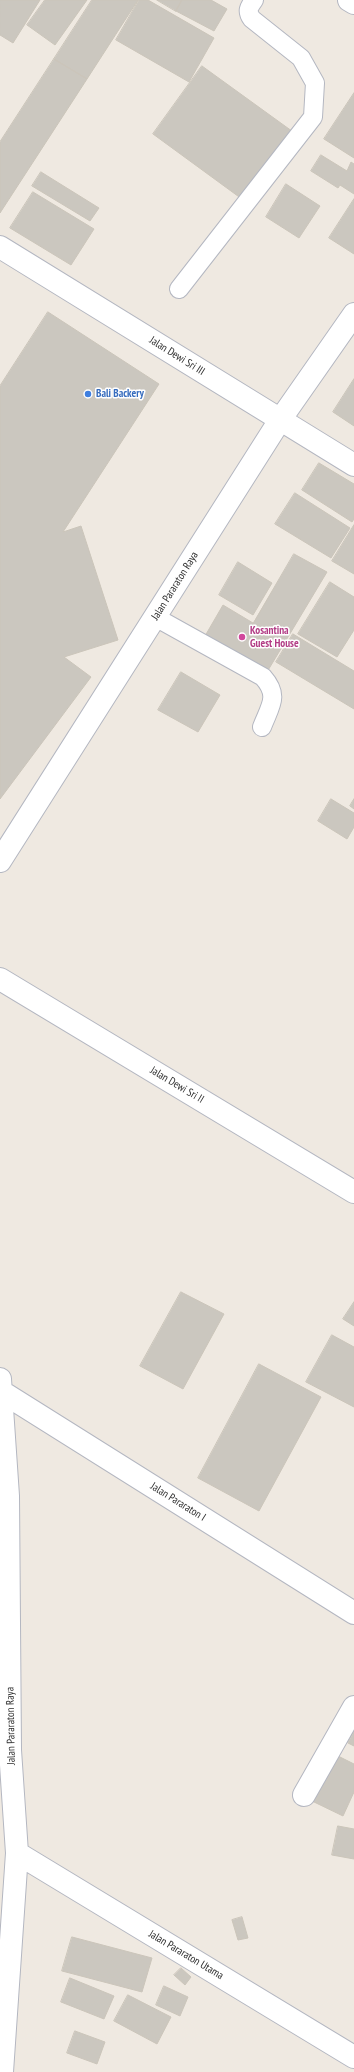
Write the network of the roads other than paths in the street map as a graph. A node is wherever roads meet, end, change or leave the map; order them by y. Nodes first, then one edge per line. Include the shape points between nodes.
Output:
1 (254, 0) edge
2 (349, 0) edge
3 (354, 3) edge
4 (0, 247) edge
5 (179, 289) dead end
6 (354, 314) edge
7 (280, 420) junction
8 (354, 466) edge
9 (155, 617) junction
10 (262, 727) dead end
11 (0, 861) edge
12 (0, 979) edge
13 (354, 1192) edge
14 (1, 1385) edge
15 (354, 1613) edge
16 (354, 1707) edge
17 (304, 1796) dead end
18 (17, 1853) junction
19 (354, 2057) edge
20 (2, 2072) edge

1 - 5 lane via 248,14 301,58 315,83 313,117
2 - 3 street
4 - 7 street, Jalan Dewi Sri III
6 - 7 street, Jalan Pararaton Raya
7 - 8 street, Jalan Dewi Sri III
7 - 9 street, Jalan Pararaton Raya
9 - 10 lane via 263,678 274,696
9 - 11 street, Jalan Pararaton Raya
12 - 13 street, Jalan Dewi Sri II
14 - 15 street, Jalan Pararaton I
14 - 18 street, Jalan Pararaton Raya via 8,1496 10,1750
16 - 17 street
18 - 19 street, Jalan Pararaton Utama
18 - 20 street, Jalan Pararaton Raya

